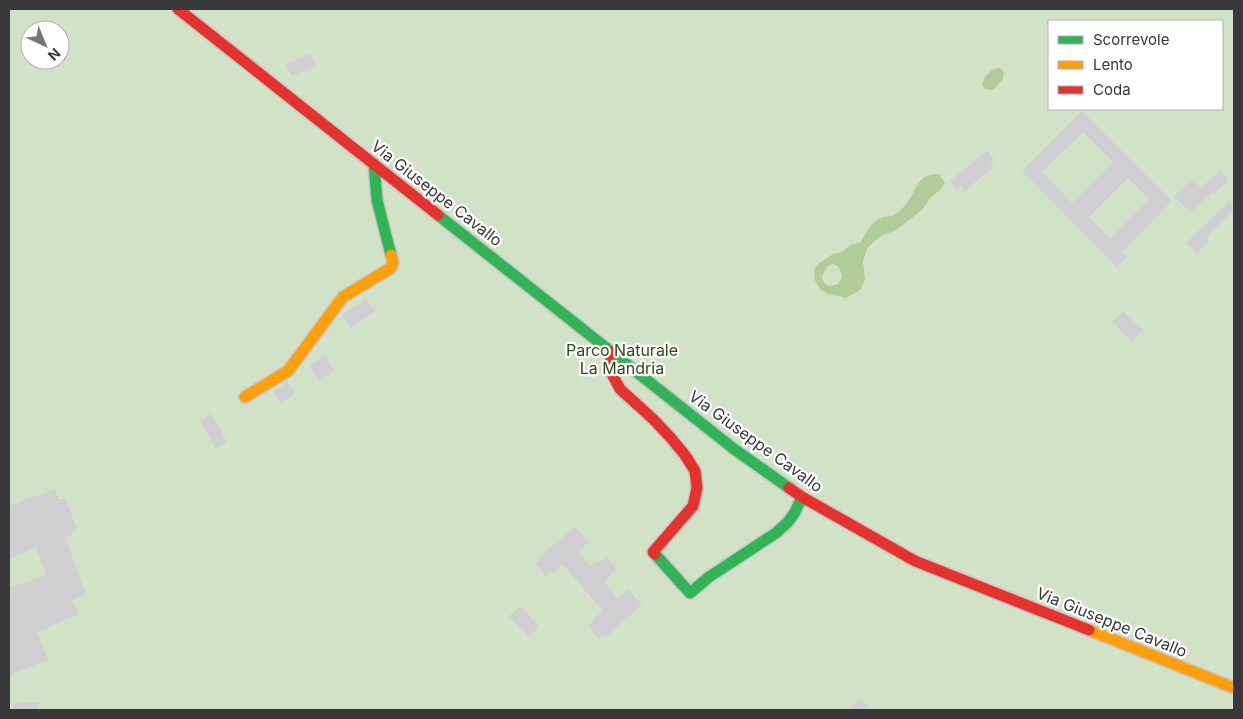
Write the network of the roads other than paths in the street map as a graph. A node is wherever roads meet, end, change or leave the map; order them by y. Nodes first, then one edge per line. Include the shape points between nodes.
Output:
1 (178, 9) edge
2 (374, 164) junction
3 (612, 352) junction
4 (245, 397) dead end
5 (802, 497) junction
6 (1234, 688) edge

1 - 2 street, Via Giuseppe Cavallo
2 - 3 street, Via Giuseppe Cavallo
2 - 4 street via 377,200 393,263 391,268 344,297 288,371
3 - 5 street, Via Giuseppe Cavallo via 734,449
3 - 5 street via 613,376 620,389 670,437 695,471 697,488 693,506 653,552 690,593 776,533 796,512
5 - 6 street, Via Giuseppe Cavallo via 915,561

